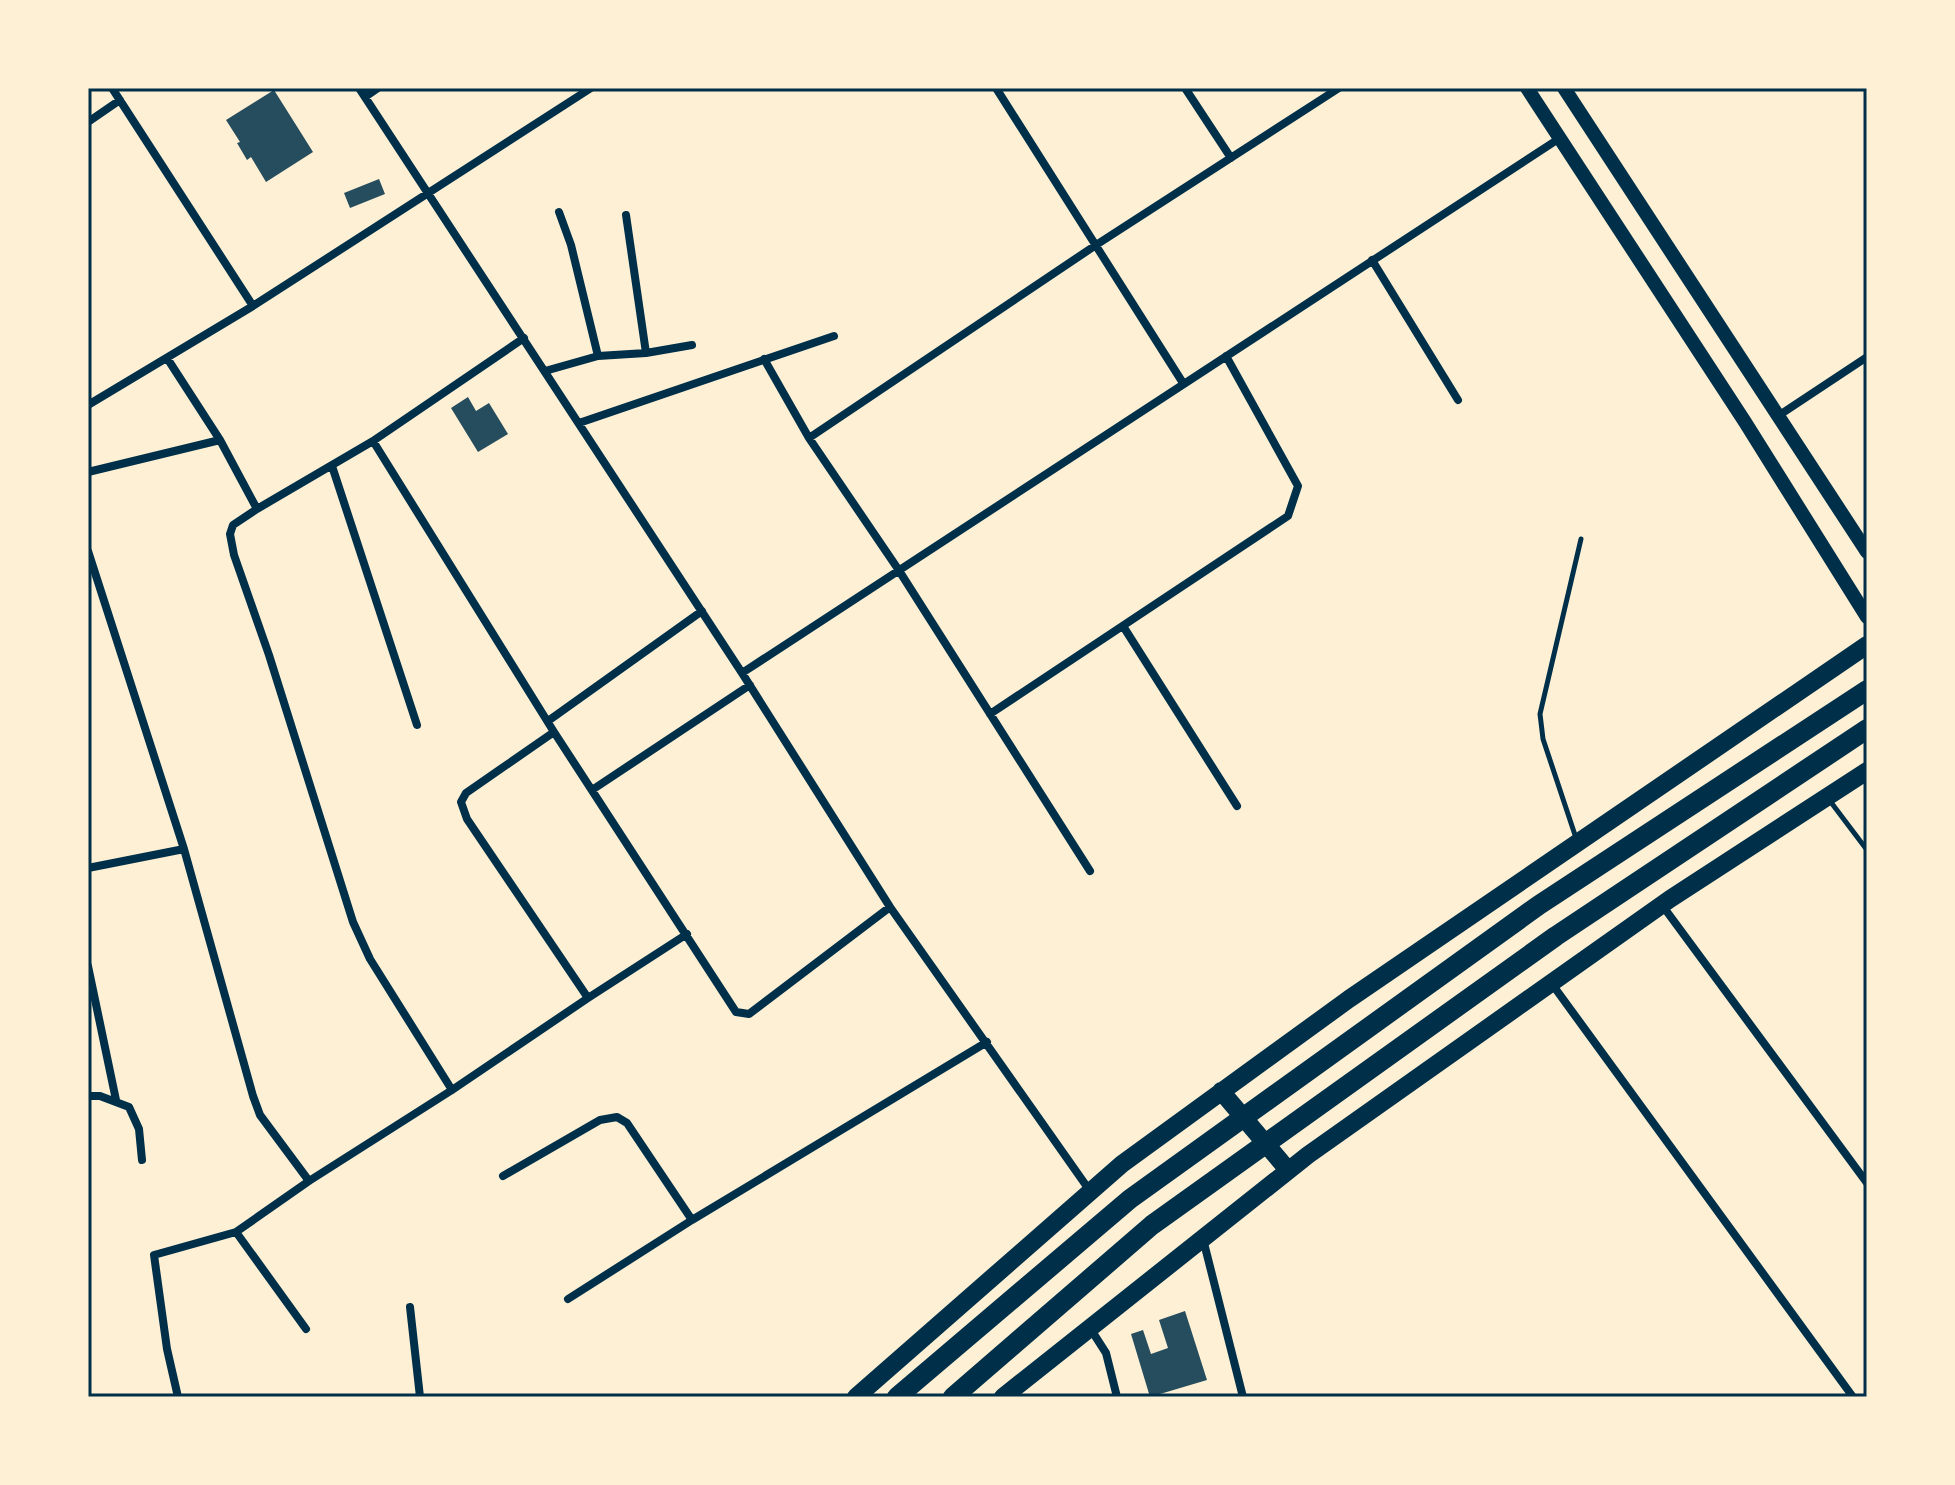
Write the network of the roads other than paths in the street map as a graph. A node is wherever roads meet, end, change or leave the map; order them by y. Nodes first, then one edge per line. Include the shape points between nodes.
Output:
1 (112, 88) edge
2 (359, 88) edge
3 (378, 88) edge
4 (591, 88) edge
5 (996, 88) edge
6 (1185, 88) edge
7 (1339, 88) edge
8 (1527, 88) edge
9 (1564, 88) edge
10 (365, 97) junction
11 (120, 100) junction
12 (88, 122) edge
13 (1560, 138) junction
14 (1231, 158) junction
15 (429, 195) junction
16 (559, 212) dead end
17 (626, 215) dead end
18 (1096, 245) junction
19 (1372, 260) junction
20 (253, 306) junction
21 (834, 336) dead end
22 (524, 338) junction
23 (692, 345) dead end
24 (646, 353) junction
25 (598, 356) junction
26 (1226, 356) junction
27 (1867, 357) edge
28 (167, 358) junction
29 (764, 359) junction
30 (545, 371) junction
31 (1183, 383) junction
32 (1458, 400) dead end
33 (88, 405) edge
34 (1778, 416) junction
35 (579, 423) junction
36 (809, 438) junction
37 (220, 440) junction
38 (373, 441) junction
39 (332, 466) junction
40 (88, 472) edge
41 (257, 509) junction
42 (1581, 539) dead end
43 (88, 551) edge
44 (1867, 552) edge
45 (898, 569) junction
46 (702, 611) junction
47 (1867, 617) edge
48 (1123, 626) junction
49 (1867, 645) edge
50 (742, 673) junction
51 (750, 685) junction
52 (1867, 690) edge
53 (990, 714) junction
54 (548, 721) junction
55 (417, 725) dead end
56 (1867, 729) edge
57 (554, 732) junction
58 (1867, 771) edge
59 (592, 790) junction
60 (1827, 798) junction
61 (1237, 806) dead end
62 (1577, 843) junction
63 (184, 849) junction
64 (1867, 850) edge
65 (88, 868) edge
66 (1090, 871) dead end
67 (1662, 905) junction
68 (890, 907) junction
69 (687, 934) junction
70 (88, 966) edge
71 (1551, 983) junction
72 (588, 998) junction
73 (987, 1042) junction
74 (452, 1090) junction
75 (1221, 1091) junction
76 (88, 1096) edge
77 (116, 1100) junction
78 (142, 1160) dead end
79 (1288, 1170) junction
80 (503, 1176) dead end
81 (309, 1181) junction
82 (1867, 1183) edge
83 (1090, 1191) junction
84 (692, 1220) junction
85 (236, 1232) junction
86 (1203, 1237) junction
87 (568, 1299) dead end
88 (410, 1307) dead end
89 (1089, 1326) junction
90 (306, 1329) dead end
91 (178, 1397) edge
92 (420, 1397) edge
93 (856, 1397) edge
94 (897, 1397) edge
95 (953, 1397) edge
96 (1003, 1397) edge
97 (1117, 1397) edge
98 (1243, 1397) edge
99 (1853, 1397) edge

1 - 11 street
2 - 10 street
3 - 10 street
4 - 15 street
5 - 18 street
6 - 14 street
7 - 14 street
8 - 13 street
9 - 34 street
10 - 15 street
11 - 12 street
11 - 20 street
13 - 19 street
13 - 47 street
14 - 18 street
15 - 20 street
15 - 22 street
16 - 25 street
17 - 24 street
18 - 31 street
18 - 36 street
19 - 26 street
19 - 32 street
20 - 28 street
21 - 29 street
22 - 30 street
22 - 38 street
23 - 24 street
24 - 25 street
25 - 30 street
26 - 31 street
26 - 48 street via 1298,486 1291,511
27 - 34 street
28 - 33 street
28 - 37 street
29 - 35 street
29 - 36 street
30 - 35 street
31 - 45 street
34 - 44 street
35 - 46 street
36 - 45 street
37 - 40 street
37 - 41 street
38 - 39 street
38 - 54 street
39 - 41 street
39 - 55 street
41 - 74 street via 233,525 231,544 353,922 370,959
42 - 62 lane via 1540,714 1543,739
43 - 63 street
45 - 50 street
45 - 53 street
46 - 50 street
46 - 54 street
48 - 53 street
48 - 61 street
49 - 62 highway
50 - 51 street
51 - 59 street
51 - 68 street
52 - 94 highway via 1539,905 1130,1199
53 - 66 street
54 - 57 street
56 - 95 highway via 1556,936 1152,1225
57 - 59 street
57 - 72 street via 466,793 461,802 467,819
58 - 60 highway
59 - 69 street
60 - 64 lane
60 - 67 highway
62 - 75 highway
63 - 65 street
63 - 81 street via 260,1115
67 - 71 highway
67 - 82 street
68 - 69 street via 742,1015 731,1006
68 - 73 street
69 - 72 street
70 - 77 street
71 - 79 highway
71 - 99 street
72 - 74 street
73 - 83 street
73 - 84 street
74 - 81 street
75 - 79 highway
75 - 83 highway
76 - 77 street
77 - 78 street via 134,1113
79 - 86 highway
80 - 84 street via 600,1120 617,1117 627,1123
81 - 85 street
83 - 93 highway
84 - 87 street
85 - 90 street
85 - 91 street via 154,1255
86 - 89 highway
86 - 98 street
88 - 92 street
89 - 96 highway
89 - 97 street via 1106,1353

